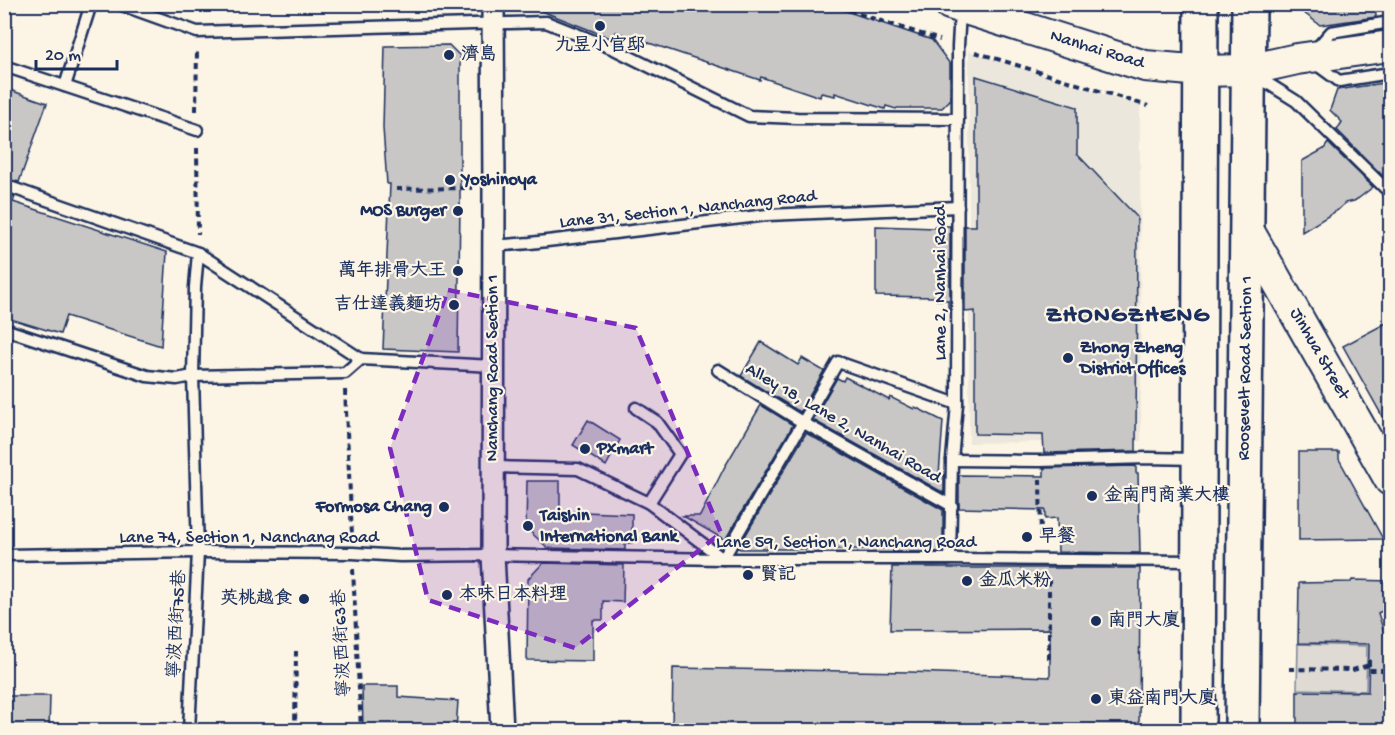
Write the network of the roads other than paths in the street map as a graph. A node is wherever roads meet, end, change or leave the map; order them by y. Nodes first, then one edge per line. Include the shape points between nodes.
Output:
1 (91, 4) edge
2 (119, 4) edge
3 (1201, 4) edge
4 (1249, 4) edge
5 (955, 6) edge
6 (493, 14) edge
7 (1390, 22) edge
8 (1390, 46) edge
9 (1308, 58) junction
10 (4, 66) edge
11 (1248, 70) junction
12 (1202, 71) junction
13 (1390, 73) edge
14 (65, 86) junction
15 (958, 119) junction
16 (197, 130) dead end
17 (4, 185) edge
18 (1390, 193) edge
19 (958, 207) junction
20 (1247, 228) junction
21 (493, 246) junction
22 (198, 253) junction
23 (4, 329) edge
24 (361, 359) junction
25 (493, 366) junction
26 (718, 370) dead end
27 (193, 376) junction
28 (957, 404) junction
29 (636, 408) dead end
30 (802, 422) junction
31 (1199, 459) junction
32 (952, 460) junction
33 (493, 467) junction
34 (1390, 480) edge
35 (649, 503) junction
36 (952, 506) junction
37 (198, 552) junction
38 (4, 555) edge
39 (493, 555) junction
40 (723, 559) junction
41 (950, 559) junction
42 (1199, 561) junction
43 (189, 730) edge
44 (502, 730) edge
45 (1198, 730) edge
46 (1242, 730) edge

1 - 14 lane
2 - 6 lane via 197,32
3 - 12 main road
4 - 11 main road, Roosevelt Road Section 1
5 - 12 street, Nanhai Road via 1145,66
5 - 15 lane, Lane 2, Nanhai Road
6 - 15 lane via 546,22 614,49 749,116
6 - 21 street, Nanchang Road Section 1
7 - 9 lane via 1331,32
8 - 9 street, Nanhai Road
9 - 11 street, Nanhai Road
9 - 13 lane via 1339,81
10 - 14 lane
11 - 12 street, Nanhai Road
11 - 18 lane via 1296,101
11 - 20 main road, Roosevelt Road Section 1
12 - 31 main road
14 - 16 lane
15 - 19 lane, Lane 2, Nanhai Road
17 - 22 lane
19 - 21 lane, Lane 31, Section 1, Nanchang Road via 767,215
19 - 28 lane, Lane 2, Nanhai Road
20 - 34 street, Jinhua Street
20 - 46 main road, Roosevelt Road Section 1
21 - 25 street, Nanchang Road Section 1
22 - 24 lane
22 - 27 lane, 寧波西街75巷
23 - 27 lane via 147,376
24 - 25 lane
24 - 27 lane via 345,373
25 - 33 street, Nanchang Road Section 1
26 - 30 lane, Alley 18, Lane 2, Nanhai Road
27 - 37 lane, 寧波西街75巷
28 - 30 lane via 838,362
28 - 32 lane, Lane 2, Nanhai Road
29 - 35 lane via 657,422 680,454
30 - 36 lane, Alley 18, Lane 2, Nanhai Road
30 - 40 lane
31 - 32 lane
31 - 42 main road
32 - 36 lane, Lane 2, Nanhai Road
33 - 35 lane via 578,469
33 - 39 street, Nanchang Road Section 1
35 - 40 lane
36 - 41 lane, Lane 2, Nanhai Road
37 - 38 lane, Lane 74, Section 1, Nanchang Road
37 - 39 lane, Lane 74, Section 1, Nanchang Road
37 - 43 lane, 寧波西街75巷
39 - 40 lane, Lane 59, Section 1, Nanchang Road
39 - 44 street, Nanchang Road Section 1
40 - 41 lane, Lane 59, Section 1, Nanchang Road
41 - 42 lane, Lane 59, Section 1, Nanchang Road
42 - 45 main road

